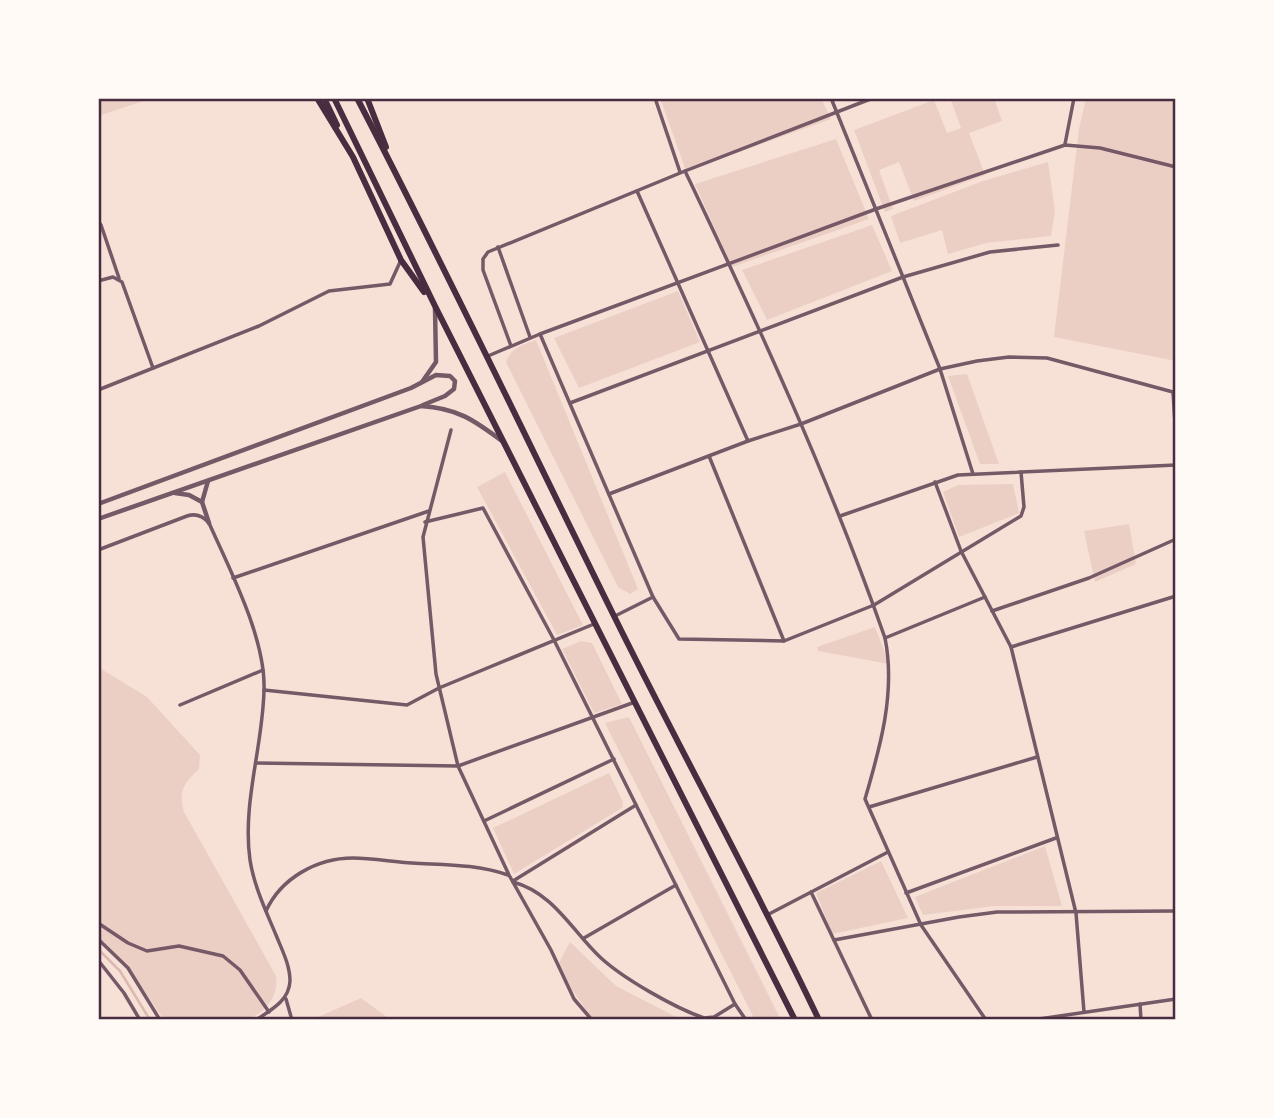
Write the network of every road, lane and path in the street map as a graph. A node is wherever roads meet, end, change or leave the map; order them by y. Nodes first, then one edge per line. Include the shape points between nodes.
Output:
1 (317, 98) edge
2 (324, 98) edge
3 (334, 98) edge
4 (357, 98) edge
5 (368, 98) edge
6 (655, 98) edge
7 (831, 98) edge
8 (873, 98) edge
9 (1074, 98) edge
10 (838, 112) junction
11 (1065, 145) junction
12 (353, 157) junction
13 (392, 166) junction
14 (1176, 167) edge
15 (682, 172) junction
16 (637, 191) junction
17 (876, 209) junction
18 (98, 221) edge
19 (1058, 245) dead end
20 (498, 247) junction
21 (401, 260) junction
22 (729, 263) junction
23 (903, 276) junction
24 (120, 280) junction
25 (98, 281) edge
26 (678, 282) junction
27 (435, 306) junction
28 (761, 331) junction
29 (540, 334) junction
30 (530, 338) junction
31 (511, 346) junction
32 (710, 351) junction
33 (488, 356) junction
34 (153, 368) junction
35 (940, 369) junction
36 (421, 383) junction
37 (98, 390) edge
38 (570, 403) junction
39 (421, 406) junction
40 (801, 424) junction
41 (451, 430) dead end
42 (1176, 439) edge
43 (748, 441) junction
44 (506, 444) junction
45 (709, 456) junction
46 (1176, 465) edge
47 (1021, 472) junction
48 (973, 474) junction
49 (208, 480) junction
50 (934, 482) junction
51 (174, 492) junction
52 (609, 494) junction
53 (202, 502) junction
54 (98, 504) edge
55 (429, 511) junction
56 (840, 516) junction
57 (98, 519) edge
58 (425, 522) junction
59 (209, 523) junction
60 (1176, 539) edge
61 (98, 550) edge
62 (961, 551) junction
63 (233, 578) junction
64 (1176, 596) edge
65 (653, 597) junction
66 (985, 597) junction
67 (874, 605) junction
68 (992, 611) junction
69 (614, 617) junction
70 (596, 623) junction
71 (885, 638) junction
72 (554, 640) junction
73 (784, 641) junction
74 (1011, 647) junction
75 (263, 670) junction
76 (439, 688) junction
77 (264, 690) junction
78 (635, 702) junction
79 (180, 705) dead end
80 (592, 716) junction
81 (1037, 757) junction
82 (614, 759) junction
83 (256, 763) junction
84 (458, 766) junction
85 (636, 805) junction
86 (869, 807) junction
87 (484, 821) junction
88 (1056, 838) junction
89 (888, 852) junction
90 (509, 876) junction
91 (513, 882) junction
92 (676, 885) junction
93 (811, 892) junction
94 (906, 893) junction
95 (266, 911) junction
96 (1176, 911) edge
97 (1076, 913) junction
98 (769, 914) junction
99 (98, 923) edge
100 (920, 925) junction
101 (583, 938) junction
102 (98, 939) edge
103 (834, 940) junction
104 (98, 960) edge
105 (285, 997) junction
106 (1176, 999) edge
107 (735, 1004) junction
108 (1140, 1004) junction
109 (268, 1012) junction
110 (1084, 1012) junction
111 (140, 1020) edge
112 (160, 1020) edge
113 (257, 1020) edge
114 (292, 1020) edge
115 (592, 1020) edge
116 (746, 1020) edge
117 (795, 1020) edge
118 (819, 1020) edge
119 (872, 1020) edge
120 (986, 1020) edge
121 (1032, 1020) edge
122 (1141, 1020) edge

1 - 12 highway
2 - 12 highway
3 - 27 highway
4 - 13 highway
5 - 13 highway
6 - 15 street
7 - 10 street
8 - 10 street
9 - 11 street
10 - 15 street
10 - 17 street
11 - 14 street
11 - 17 street
12 - 21 highway
13 - 33 highway
15 - 16 street
15 - 22 street
16 - 20 street
16 - 26 street
17 - 22 street
17 - 23 street
18 - 24 street
19 - 23 street via 990,252
20 - 30 street
20 - 31 street via 485,255 482,266
21 - 27 highway
21 - 34 street via 390,284 329,291 258,326
22 - 26 street
22 - 28 street
23 - 28 street
23 - 35 street
24 - 25 street
24 - 34 street
26 - 29 street
26 - 32 street
27 - 36 street via 436,362
27 - 44 highway
28 - 32 street
28 - 40 street
29 - 30 street
29 - 38 street
30 - 31 street
31 - 33 street
32 - 38 street
32 - 43 street
33 - 69 highway
34 - 37 street
35 - 40 street
35 - 42 street via 1036,357 1173,392
35 - 48 street
36 - 39 street via 436,375 455,381 454,389 445,396
36 - 54 street
38 - 52 street
39 - 44 street via 468,416
39 - 49 street
40 - 43 street
40 - 56 street
41 - 55 street
43 - 45 street
44 - 70 highway
45 - 52 street
45 - 73 street
46 - 47 street
47 - 48 street
47 - 62 street via 1021,516
48 - 50 street
49 - 51 street
49 - 53 street
50 - 56 street
50 - 62 street
51 - 53 street
51 - 57 street
52 - 65 street
53 - 59 street
55 - 58 street
55 - 63 street
56 - 67 street
58 - 72 street via 483,508
58 - 76 street via 422,544
59 - 61 street via 191,515
59 - 63 street
60 - 68 street via 1089,578
62 - 66 street
62 - 67 street
63 - 75 street
64 - 74 street
65 - 69 street
65 - 73 street via 679,639
66 - 68 street
66 - 71 street
67 - 71 street
67 - 73 street
68 - 74 street
69 - 98 highway
70 - 72 street
70 - 78 highway
71 - 86 street via 885,719 865,799
72 - 76 street
72 - 80 street
74 - 81 street
75 - 77 street
75 - 79 street
76 - 77 street via 407,705
76 - 84 street
77 - 83 street
78 - 80 street
78 - 117 highway
80 - 82 street
80 - 84 street
81 - 86 street
81 - 88 street
82 - 85 street
82 - 87 street
83 - 84 street
83 - 95 street via 249,846
84 - 87 street
85 - 91 street
85 - 92 street
86 - 89 street
87 - 90 street
88 - 94 street
88 - 97 street
89 - 93 street
89 - 94 street
90 - 91 street
90 - 95 street via 467,865 339,859 294,877 280,888
91 - 101 street via 544,897
91 - 115 street via 575,999
92 - 101 street
92 - 107 street
93 - 98 street
93 - 103 street
94 - 100 street
95 - 105 street via 288,965 290,982
96 - 97 street
97 - 100 street via 997,912
97 - 110 street
98 - 118 highway
99 - 109 street via 147,951 179,946 223,956 240,970
100 - 103 street
100 - 120 street
101 - 107 street via 622,975 701,1017 714,1017
102 - 112 street via 128,968
103 - 119 street
104 - 111 street
105 - 109 street
105 - 114 street
106 - 108 street
107 - 116 street
108 - 110 street
108 - 122 street
109 - 113 street
110 - 121 street

